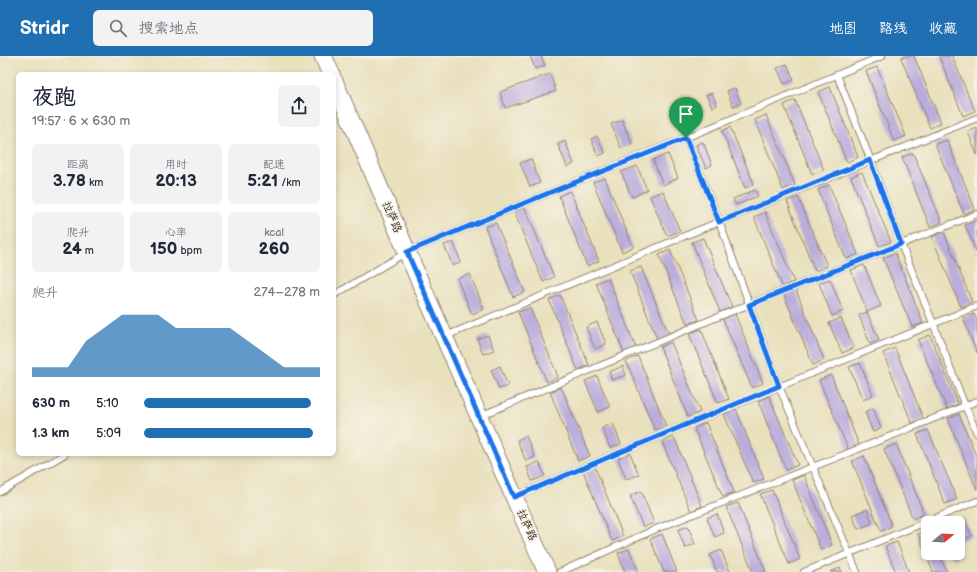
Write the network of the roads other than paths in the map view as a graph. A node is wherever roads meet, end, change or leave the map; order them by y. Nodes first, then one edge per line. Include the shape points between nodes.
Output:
1 (323, 56) edge
2 (882, 56) edge
3 (330, 72) edge
4 (837, 75) junction
5 (336, 86) edge
6 (977, 118) edge
7 (686, 138) junction
8 (870, 160) junction
9 (977, 214) edge
10 (719, 222) junction
11 (901, 244) junction
12 (407, 252) junction
13 (336, 294) edge
14 (749, 305) junction
15 (977, 306) edge
16 (934, 324) junction
17 (444, 337) junction
18 (779, 386) junction
19 (977, 401) edge
20 (965, 406) junction
21 (479, 416) junction
22 (977, 433) edge
23 (62, 456) edge
24 (813, 467) junction
25 (0, 492) edge
26 (514, 497) junction
27 (977, 501) edge
28 (849, 553) junction
29 (547, 572) edge
30 (560, 572) edge
31 (804, 572) edge
32 (857, 572) edge

1 - 3 street
2 - 4 lane
4 - 7 lane
4 - 8 lane
5 - 12 street, 拉萨路
6 - 8 lane
7 - 10 lane
7 - 12 lane
8 - 10 lane
8 - 11 lane
9 - 11 lane
10 - 14 lane
10 - 17 lane
11 - 14 lane
11 - 16 lane
12 - 13 lane
12 - 17 street, 拉萨路
14 - 18 lane
14 - 21 lane
15 - 16 lane
16 - 18 lane
16 - 20 lane
17 - 21 street, 拉萨路
18 - 24 lane
18 - 26 lane
19 - 20 lane
20 - 22 lane
20 - 24 lane
21 - 26 street, 拉萨路
23 - 25 lane
24 - 28 lane
24 - 30 lane via 656,529
26 - 29 street, 拉萨路
27 - 28 lane
28 - 31 lane
28 - 32 lane

